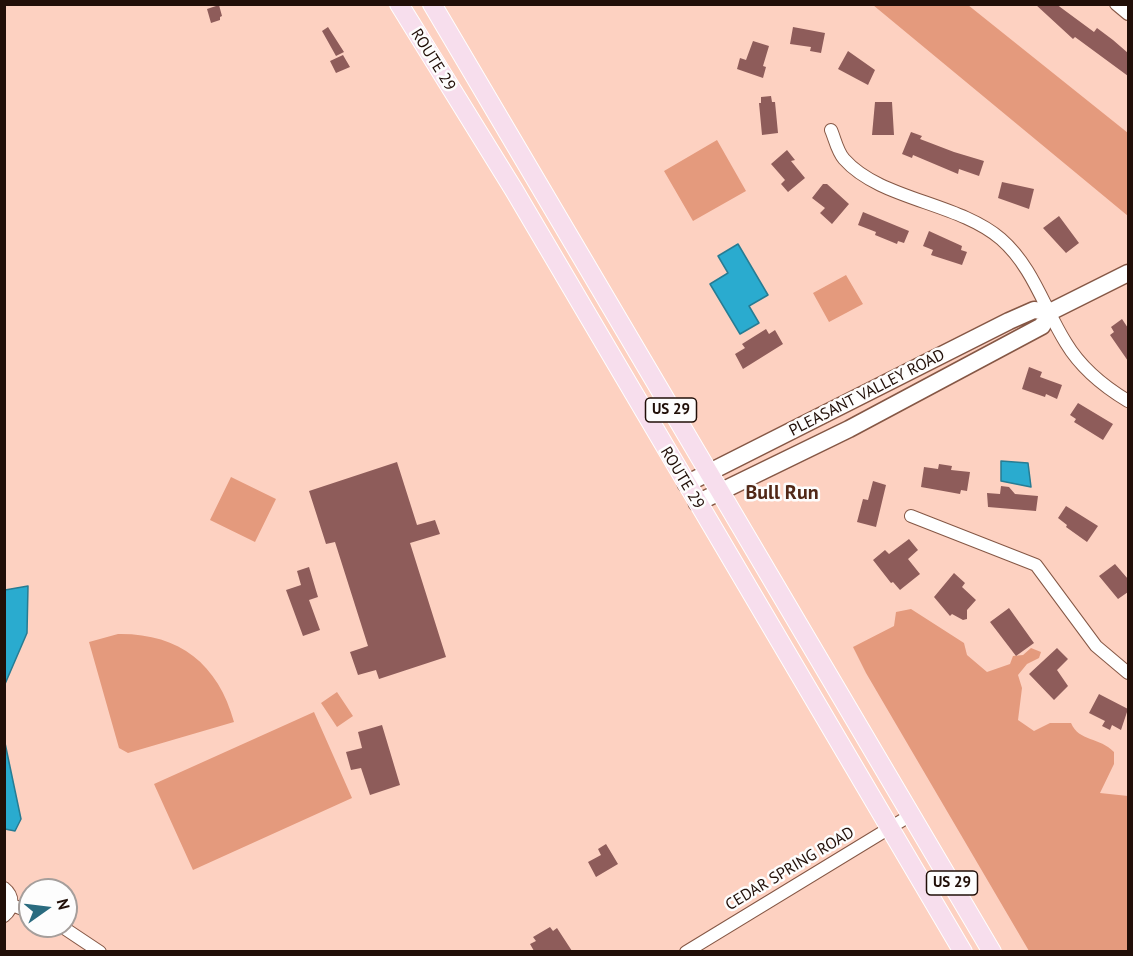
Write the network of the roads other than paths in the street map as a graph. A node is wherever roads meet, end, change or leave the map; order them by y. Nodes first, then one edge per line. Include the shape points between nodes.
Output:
1 (399, 4) edge
2 (432, 4) edge
3 (1116, 4) edge
4 (1128, 14) edge
5 (831, 130) dead end
6 (1128, 273) edge
7 (1050, 312) junction
8 (1128, 401) edge
9 (708, 473) junction
10 (686, 484) junction
11 (720, 493) junction
12 (697, 503) junction
13 (911, 516) dead end
14 (1128, 673) edge
15 (911, 815) junction
16 (890, 827) junction
17 (4, 888) edge
18 (8, 910) edge
19 (78, 937) edge
20 (100, 951) edge
21 (686, 951) edge
22 (963, 951) edge
23 (992, 951) edge

1 - 10 main road, ROUTE 29 / US 29 via 514,190
2 - 9 main road, ROUTE 29 / US 29
3 - 4 street
5 - 7 street via 844,159 865,175 971,220 1002,240 1022,263
6 - 7 main road, PLEASANT VALLEY ROAD
7 - 8 street via 1084,366
7 - 9 main road, PLEASANT VALLEY ROAD via 1034,310 1009,321
7 - 11 main road, PLEASANT VALLEY ROAD via 1042,326
9 - 10 main road, PLEASANT VALLEY ROAD
9 - 11 main road, ROUTE 29 / US 29
10 - 12 main road, ROUTE 29 / US 29
11 - 12 main road, PLEASANT VALLEY ROAD
11 - 15 main road, ROUTE 29 / US 29
12 - 16 main road, ROUTE 29 / US 29
13 - 14 street via 1036,566 1096,646
15 - 16 street, CEDAR SPRING ROAD
15 - 23 main road, ROUTE 29 / US 29
16 - 21 street, CEDAR SPRING ROAD
16 - 22 main road, ROUTE 29 / US 29
17 - 18 street via 12,898
19 - 20 street

